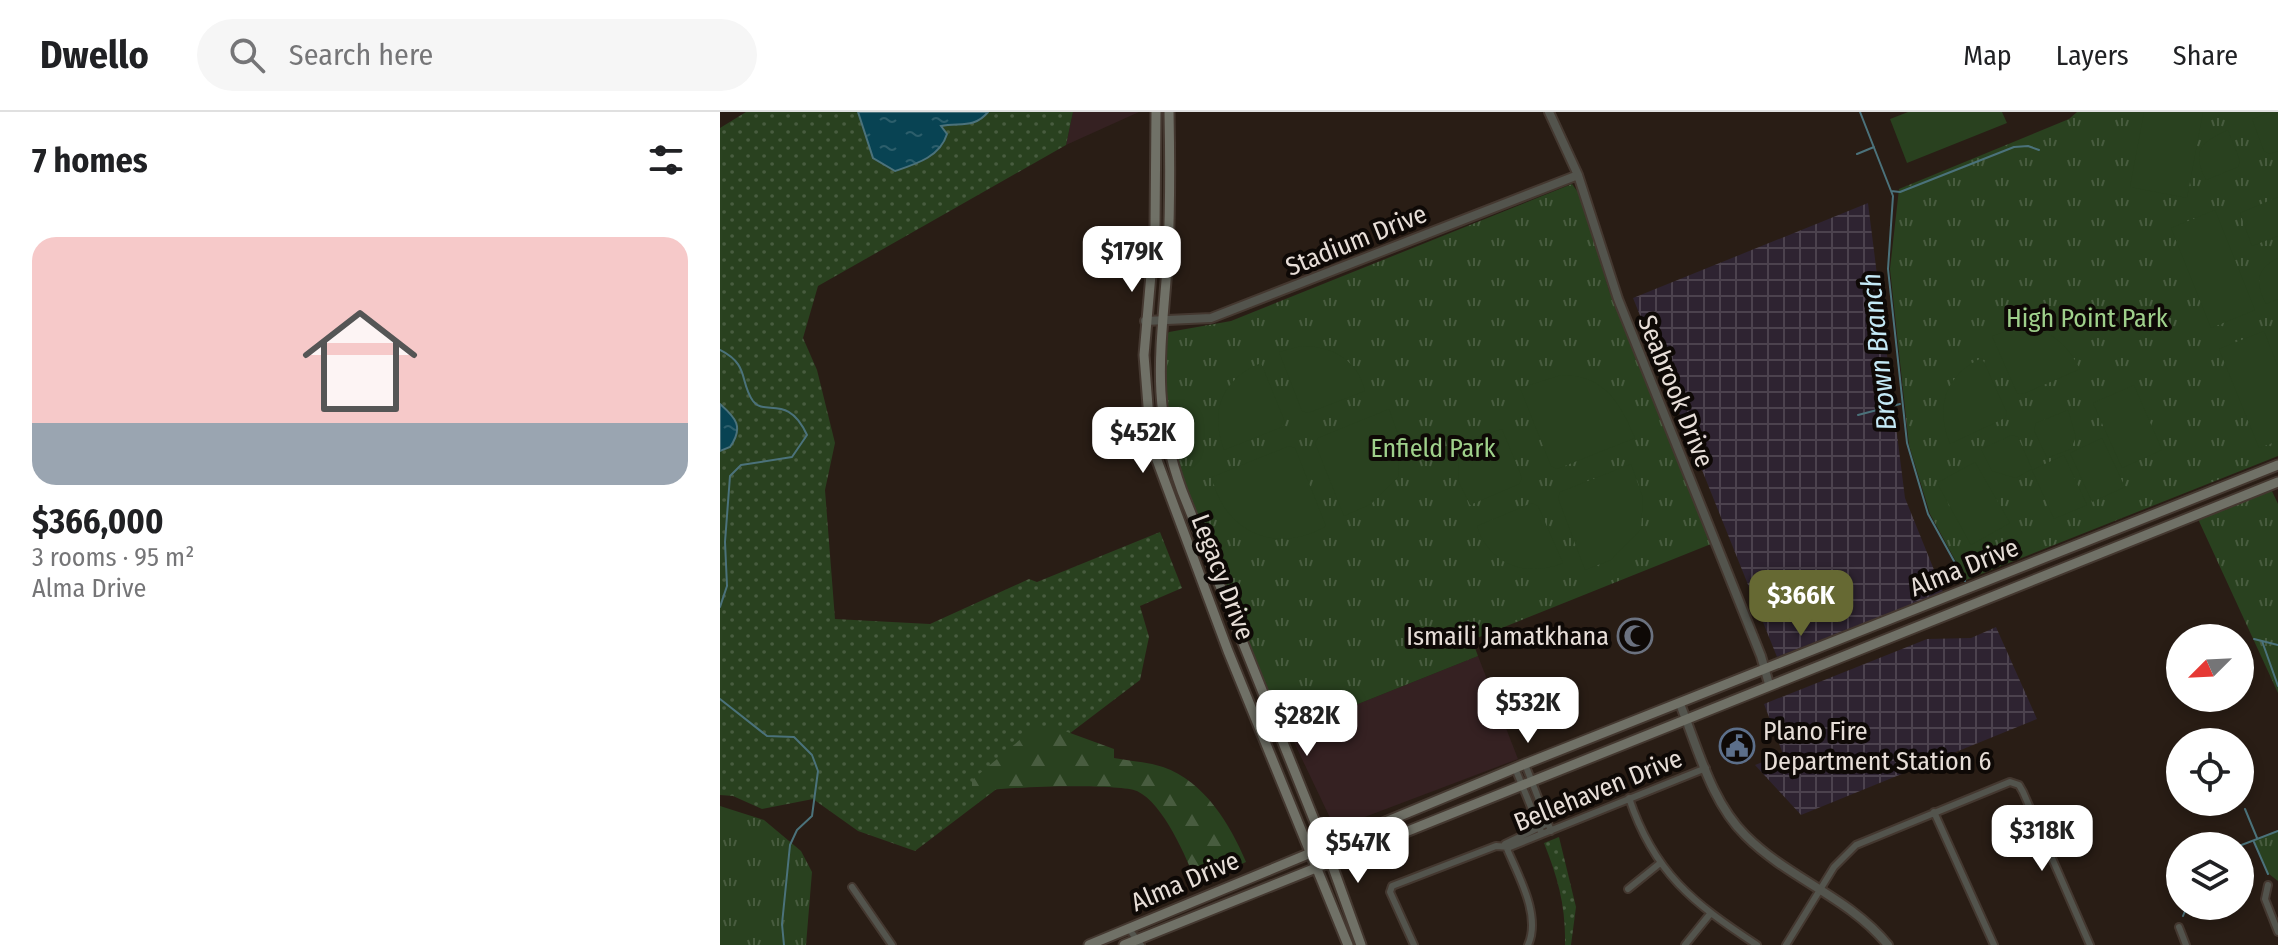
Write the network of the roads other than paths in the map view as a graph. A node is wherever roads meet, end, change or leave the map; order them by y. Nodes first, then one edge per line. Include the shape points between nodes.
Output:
1 (1156, 112) edge
2 (1169, 112) edge
3 (1549, 112) edge
4 (1157, 135) junction
5 (1169, 137) junction
6 (1578, 175) junction
7 (1145, 321) junction
8 (1161, 321) junction
9 (2278, 465) edge
10 (2235, 482) junction
11 (2278, 482) edge
12 (2241, 497) junction
13 (1907, 614) junction
14 (1913, 626) junction
15 (1242, 644) junction
16 (1228, 651) junction
17 (1765, 670) junction
18 (1769, 684) junction
19 (1680, 704) junction
20 (1685, 717) junction
21 (1283, 745) junction
22 (1269, 751) junction
23 (1520, 766) junction
24 (1706, 768) junction
25 (1526, 782) junction
26 (1629, 798) junction
27 (1440, 799) junction
28 (1934, 812) junction
29 (1448, 814) junction
30 (1539, 827) junction
31 (1550, 827) junction
32 (1542, 834) junction
33 (1505, 844) junction
34 (1324, 846) junction
35 (1310, 851) junction
36 (1331, 862) junction
37 (1659, 864) junction
38 (1316, 867) junction
39 (2268, 885) dead end
40 (852, 887) dead end
41 (1820, 888) junction
42 (1628, 889) dead end
43 (1207, 897) junction
44 (1212, 910) junction
45 (1710, 914) junction
46 (2179, 927) dead end
47 (1129, 929) junction
48 (2278, 932) edge
49 (1131, 943) edge
50 (892, 945) edge
51 (1089, 945) edge
52 (1348, 945) edge
53 (1361, 945) edge
54 (1414, 945) edge
55 (1528, 945) edge
56 (1685, 945) edge
57 (1757, 945) edge
58 (1786, 945) edge
59 (1888, 945) edge
60 (1994, 945) edge
61 (2090, 945) edge
62 (2186, 945) edge

1 - 4 main road, Legacy Drive
2 - 5 main road, Legacy Drive
3 - 6 street, Seabrook Drive
4 - 5 main road
4 - 7 main road, Legacy Drive
5 - 8 main road, Legacy Drive via 1168,256
6 - 8 street, Stadium Drive via 1211,318
6 - 17 street, Seabrook Drive via 1614,288
7 - 8 street, Stadium Drive
7 - 16 main road, Legacy Drive via 1151,444
8 - 15 main road, Legacy Drive via 1158,365 1166,440
9 - 10 main road, Alma Drive
10 - 12 main road
10 - 13 main road, Alma Drive
11 - 12 main road, Alma Drive
12 - 14 main road, Alma Drive
13 - 14 main road
13 - 17 main road, Alma Drive
14 - 18 main road, Alma Drive
15 - 16 main road
15 - 21 main road, Legacy Drive
16 - 22 main road, Legacy Drive
17 - 18 street, Seabrook Drive
17 - 19 main road, Alma Drive
18 - 20 main road, Alma Drive
19 - 20 street
19 - 23 main road, Alma Drive
20 - 24 street
20 - 25 main road, Alma Drive
21 - 22 main road
21 - 34 main road, Legacy Drive
22 - 35 main road, Legacy Drive
23 - 25 street
23 - 27 main road, Alma Drive
24 - 26 street, Bellehaven Drive
24 - 41 street via 1720,801 1746,836
25 - 29 main road, Alma Drive
25 - 30 street
25 - 31 street
26 - 31 street, Bellehaven Drive
26 - 37 street
27 - 29 main road
27 - 34 main road, Alma Drive
28 - 41 street via 1856,845
28 - 60 street
28 - 61 street via 2016,783
29 - 36 main road, Alma Drive
30 - 31 street, Bellehaven Drive
30 - 32 street
30 - 33 street, Bellehaven Drive
31 - 32 street, Bellehaven Drive
32 - 33 street, Bellehaven Drive via 1510,847
33 - 54 street, Bellehaven Drive via 1389,889
33 - 55 street via 1528,901
34 - 35 main road, Alma Drive
34 - 36 main road, Legacy Drive
35 - 38 main road, Legacy Drive
35 - 43 main road, Alma Drive
36 - 38 main road, Alma Drive
36 - 53 main road, Legacy Drive
37 - 42 street
37 - 45 street
38 - 44 main road, Alma Drive
38 - 52 main road, Legacy Drive
39 - 48 street via 2265,899
40 - 50 street
41 - 58 street
41 - 59 street via 1864,918
43 - 44 main road
43 - 47 main road, Alma Drive
44 - 49 main road, Alma Drive
45 - 56 street
45 - 57 street
46 - 62 street
47 - 49 street
47 - 51 main road, Alma Drive

